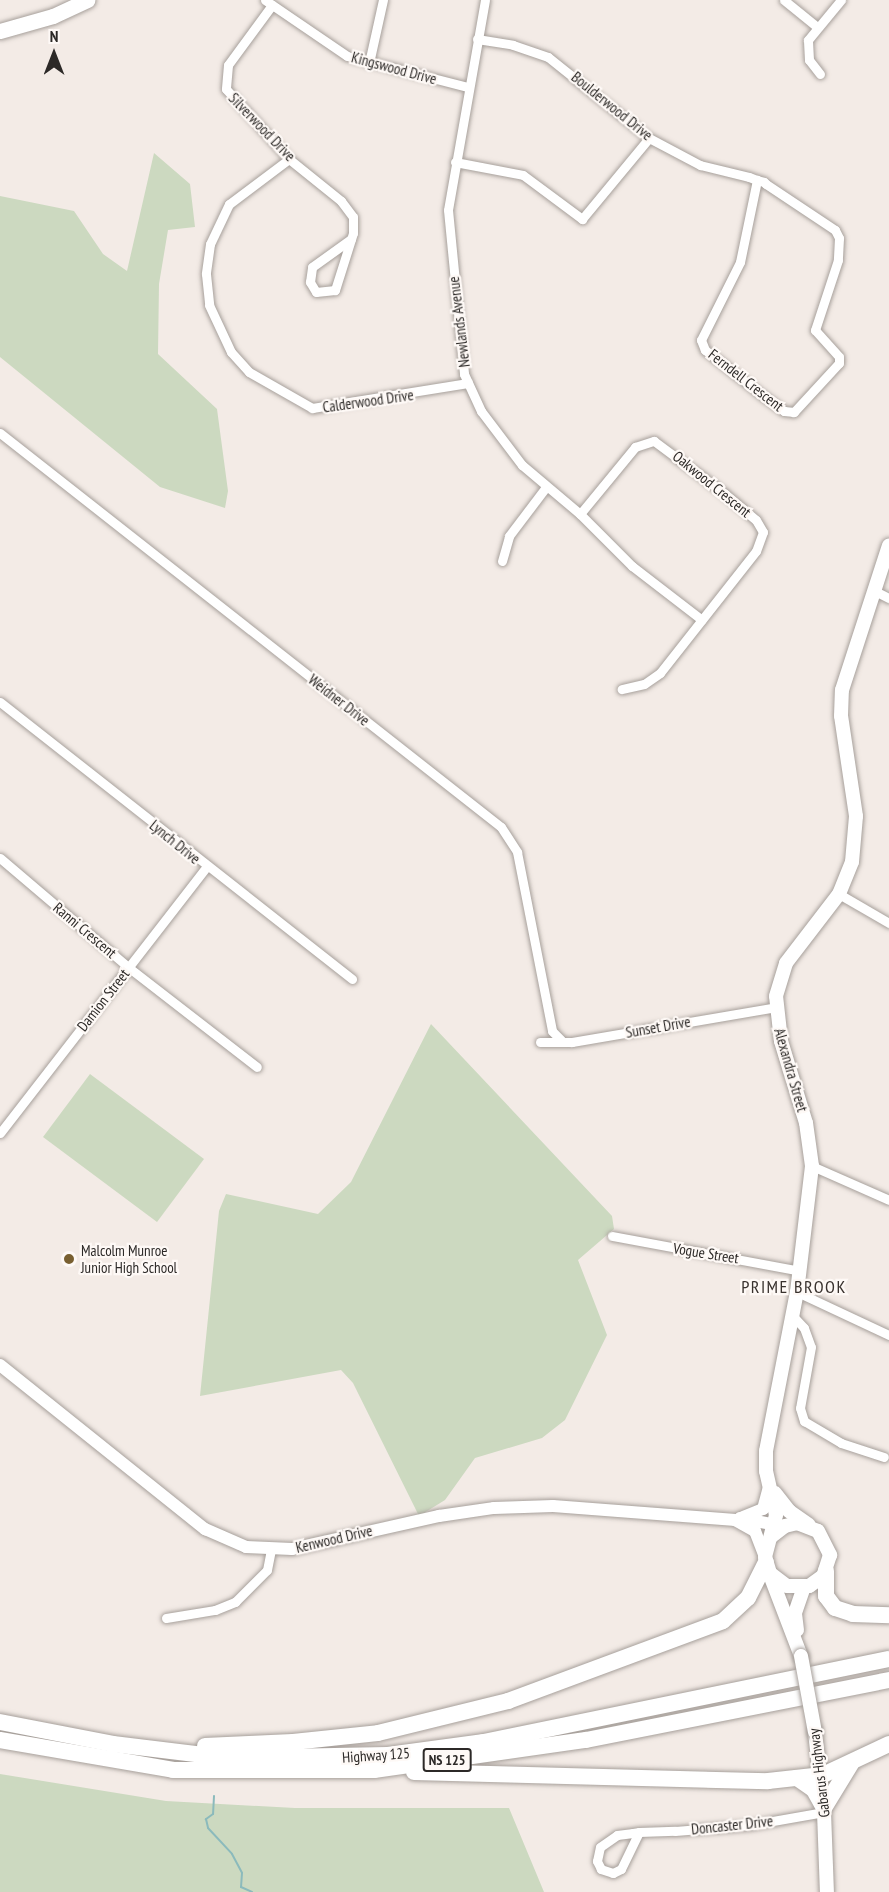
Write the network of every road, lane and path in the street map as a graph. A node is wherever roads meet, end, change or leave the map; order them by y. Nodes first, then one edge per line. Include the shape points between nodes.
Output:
1 (87, 0) edge
2 (382, 0) edge
3 (485, 0) edge
4 (784, 0) edge
5 (841, 0) edge
6 (268, 3) edge
7 (816, 26) junction
8 (0, 31) edge
9 (477, 39) junction
10 (369, 63) junction
11 (820, 74) dead end
12 (468, 87) junction
13 (649, 138) junction
14 (289, 159) junction
15 (455, 162) junction
16 (757, 180) junction
17 (837, 232) joint
18 (351, 239) junction
19 (468, 383) junction
20 (0, 433) edge
21 (546, 487) junction
22 (580, 514) junction
23 (889, 545) edge
24 (502, 561) dead end
25 (873, 590) junction
26 (889, 598) edge
27 (702, 620) junction
28 (622, 689) dead end
29 (0, 702) edge
30 (0, 858) edge
31 (206, 867) junction
32 (838, 894) junction
33 (889, 923) edge
34 (128, 967) junction
35 (352, 979) dead end
36 (776, 1007) junction
37 (561, 1040) junction
38 (540, 1042) dead end
39 (257, 1067) dead end
40 (0, 1133) edge
41 (812, 1166) junction
42 (889, 1200) edge
43 (612, 1236) dead end
44 (800, 1271) junction
45 (797, 1292) junction
46 (791, 1314) junction
47 (889, 1335) edge
48 (0, 1365) edge
49 (884, 1456) dead end
50 (767, 1478) junction
51 (733, 1519) junction
52 (813, 1527) junction
53 (778, 1529) junction
54 (271, 1550) junction
55 (766, 1562) junction
56 (826, 1571) junction
57 (804, 1587) junction
58 (889, 1615) edge
59 (166, 1618) dead end
60 (801, 1656) junction
61 (889, 1659) edge
62 (889, 1680) edge
63 (0, 1722) edge
64 (75, 1737) junction
65 (0, 1740) edge
66 (889, 1744) edge
67 (852, 1764) junction
68 (374, 1770) junction
69 (820, 1775) junction
70 (797, 1778) junction
71 (824, 1810) junction
72 (639, 1832) junction
73 (827, 1892) edge

1 - 8 main road via 53,16
2 - 10 street
3 - 9 street, Newlands Avenue
4 - 7 street
5 - 7 street
6 - 10 street, Kingswood Drive via 347,56
6 - 14 street, Silverwood Drive via 229,62 225,86 238,106
7 - 11 street via 806,49 812,66
9 - 12 street, Newlands Avenue
9 - 13 street, Boulderwood Drive via 548,57
10 - 12 street, Kingswood Drive
12 - 15 street, Newlands Avenue
13 - 15 street via 582,219 521,174
13 - 16 street, Boulderwood Drive via 700,165
14 - 18 street, Silverwood Drive via 348,209 354,220
14 - 19 street, Calderwood Drive via 229,204 210,244 206,274 209,305 217,330 231,352 249,372 316,408
15 - 19 street, Newlands Avenue via 448,223 460,353
16 - 17 street, Boulderwood Drive via 805,207
16 - 17 street, Ferndell Crescent via 740,262 700,340 705,350 785,412 794,412 804,405 839,363 839,357 815,330 838,260
18 - 18 street, Silverwood Drive via 335,290 316,292 310,282 312,267
19 - 21 street, Newlands Avenue via 501,440
20 - 37 street, Weidner Drive via 501,827 517,852 552,1031
21 - 22 street, Newlands Avenue
21 - 24 street via 509,536
22 - 27 street, Newlands Avenue via 632,566
22 - 27 street, Oakwood Crescent via 629,452 647,441 667,448 756,520 763,532 760,545
23 - 25 main road, Alexandra Street
25 - 26 street
25 - 32 main road, Alexandra Street via 842,690 856,839
27 - 28 street, Oakwood Crescent via 655,678
29 - 31 street, Lynch Drive
30 - 34 street, Ranni Crescent
31 - 34 street, Damion Street
31 - 35 street, Lynch Drive
32 - 33 street
32 - 36 main road, Alexandra Street via 786,963 777,984
34 - 39 street, Ranni Crescent
34 - 40 street, Damion Street
36 - 37 street, Sunset Drive via 572,1042
36 - 41 main road, Alexandra Street via 781,1041 806,1123
37 - 38 street, Sunset Drive
41 - 42 street
41 - 44 main road, Alexandra Street
43 - 44 street, Vogue Street
44 - 45 main road, Alexandra Street
45 - 46 main road, Alexandra Street
45 - 47 street
46 - 49 street via 806,1332 811,1347 800,1404 804,1421 841,1443
46 - 50 main road, Alexandra Street via 766,1451
48 - 54 street, Kenwood Drive via 206,1529 233,1543
50 - 51 street via 766,1505 754,1515
50 - 52 main road via 789,1511
50 - 53 main road, Alexandra Street
51 - 53 street, Kenwood Drive
51 - 54 street, Kenwood Drive via 567,1506 502,1507
51 - 55 street, Kenwood Drive via 755,1531
52 - 53 main road via 797,1523
52 - 56 main road via 829,1549
53 - 55 main road
54 - 59 street via 267,1570 235,1602 215,1610
55 - 57 main road via 782,1584
55 - 60 main road, Gabarus Highway
55 - 64 highway via 742,1605 714,1626 446,1719 378,1733 264,1744 194,1746
56 - 57 main road
56 - 58 highway via 826,1596 835,1608 853,1614
57 - 60 main road, Gabarus Highway via 795,1613
60 - 69 main road, Gabarus Highway, bridge
61 - 64 highway, Highway 125 / NS 125 via 484,1742 388,1755 228,1758
62 - 68 highway, Highway 125 / NS 125 via 586,1740
63 - 64 highway, Highway 125 / NS 125
65 - 68 highway, Highway 125 / NS 125 via 173,1770
66 - 67 highway
67 - 69 highway
67 - 71 highway
68 - 70 highway via 726,1782
69 - 70 highway
69 - 71 main road, Gabarus Highway
70 - 71 highway via 814,1790
71 - 72 street, Doncaster Drive via 750,1825
71 - 73 main road, Gabarus Highway
72 - 72 street, Doncaster Drive via 603,1842 597,1857 601,1869 613,1873 621,1869

